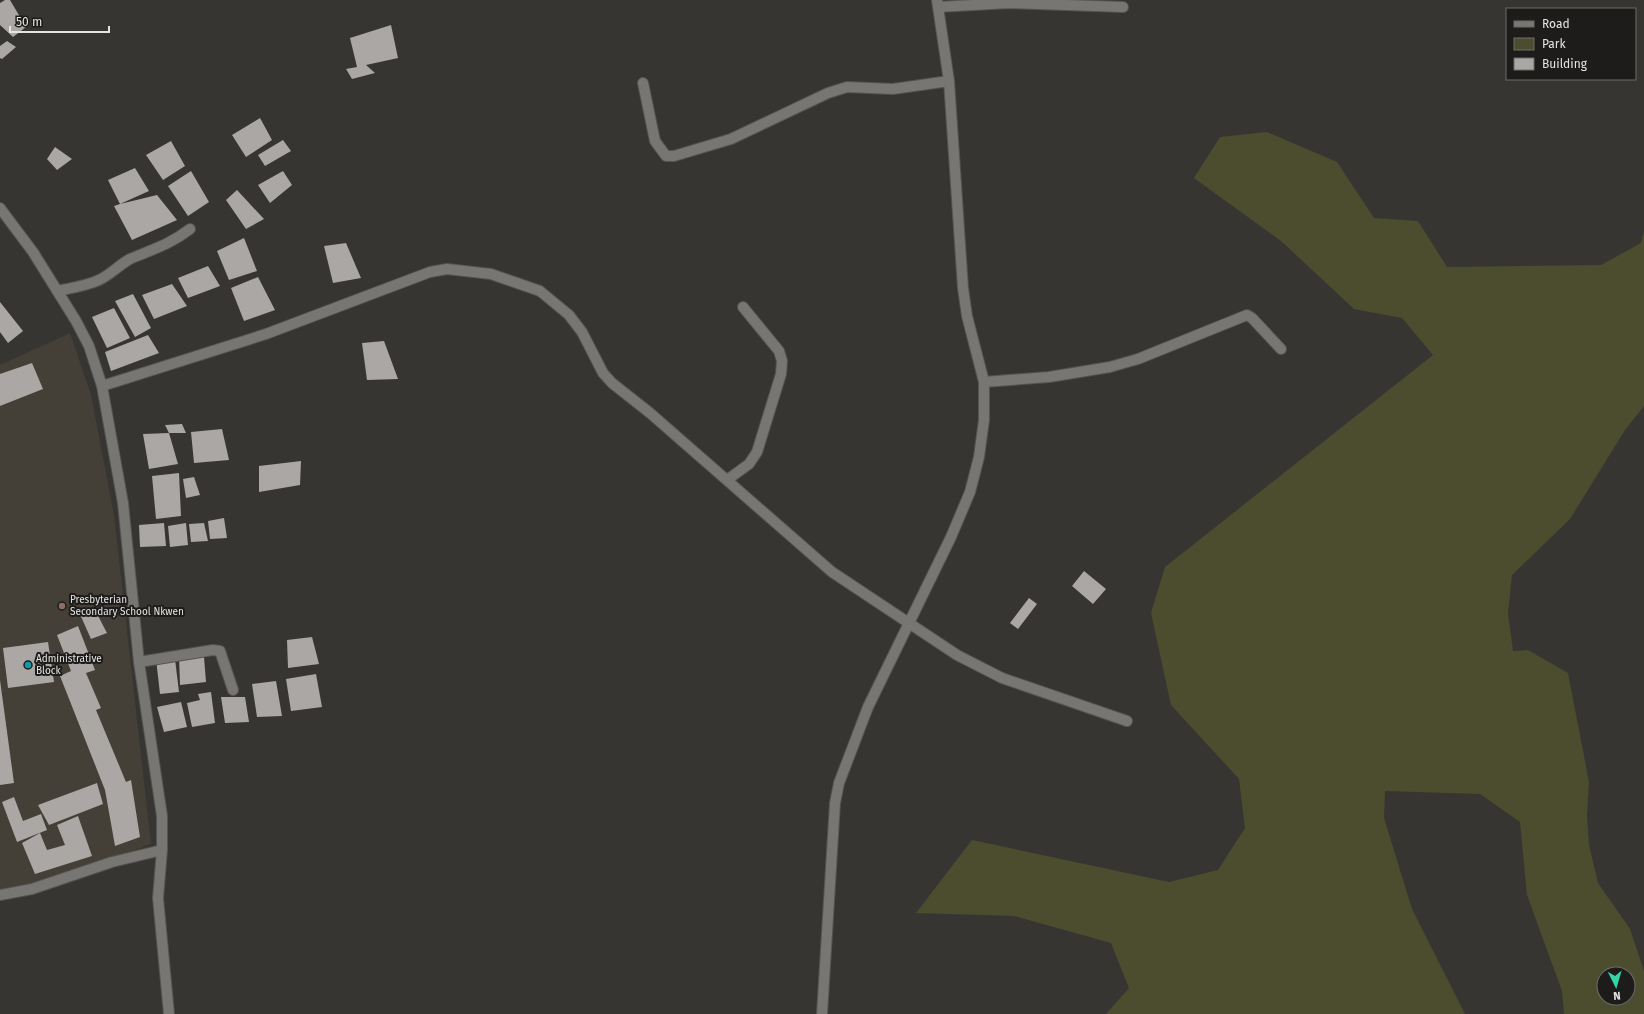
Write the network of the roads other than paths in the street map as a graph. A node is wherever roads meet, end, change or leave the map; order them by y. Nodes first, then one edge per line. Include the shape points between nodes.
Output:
1 (938, 3) edge
2 (1123, 7) dead end
3 (949, 81) junction
4 (643, 83) dead end
5 (1, 211) edge
6 (190, 229) dead end
7 (57, 290) junction
8 (743, 307) dead end
9 (1281, 349) dead end
10 (984, 382) junction
11 (102, 386) junction
12 (727, 480) junction
13 (907, 623) junction
14 (139, 662) junction
15 (233, 690) dead end
16 (1127, 721) dead end
17 (162, 850) junction
18 (0, 895) edge
19 (169, 1014) edge
20 (822, 1014) edge

1 - 2 street via 1009,2
1 - 3 street
3 - 4 street via 893,89 847,86 732,139 674,156 666,156 655,141
3 - 10 street via 963,288
5 - 7 street via 33,252
6 - 7 street via 158,249 129,260 100,279 85,285
7 - 11 street via 89,346
8 - 12 street via 779,351 782,361 781,374 757,452 749,464
9 - 10 street via 1247,315 1138,359 1110,367 1049,377
10 - 13 street via 984,420 979,457 970,492 951,537
11 - 12 street via 266,334 430,272 446,269 491,274 540,291 556,303 582,332 603,373
11 - 14 street via 123,503
12 - 13 street via 832,572
13 - 16 street via 957,655 1002,678
13 - 20 street via 868,707 839,784 835,804
14 - 15 street via 220,651
14 - 17 street via 162,816
17 - 18 street via 112,862 32,889
17 - 19 street via 158,898

